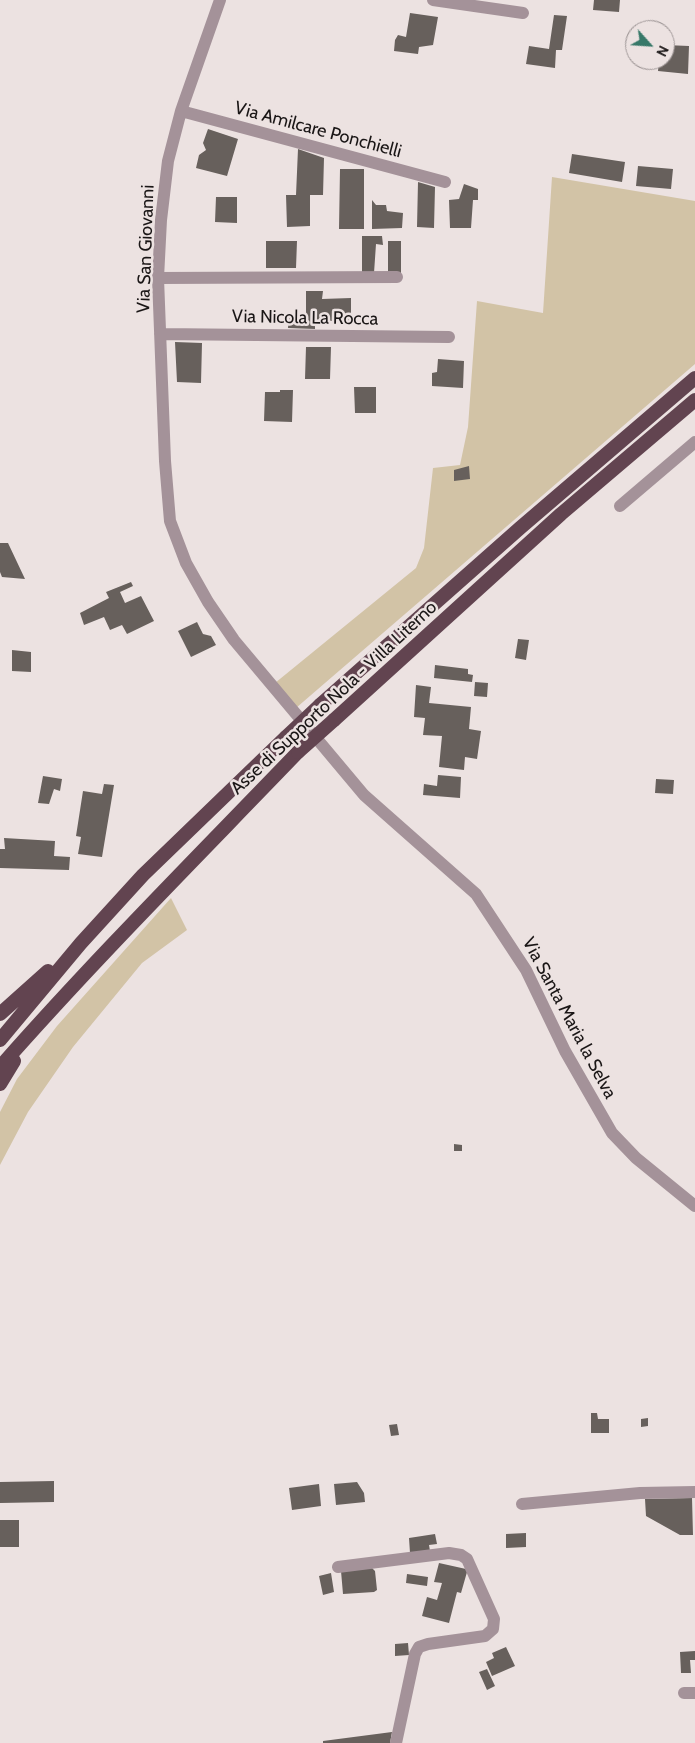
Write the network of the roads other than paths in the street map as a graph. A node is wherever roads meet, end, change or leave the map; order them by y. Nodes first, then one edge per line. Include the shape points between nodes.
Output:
1 (220, 0) edge
2 (433, 0) edge
3 (523, 13) dead end
4 (181, 111) junction
5 (444, 182) dead end
6 (398, 277) dead end
7 (158, 278) junction
8 (160, 334) junction
9 (449, 337) dead end
10 (695, 378) edge
11 (695, 400) edge
12 (695, 442) edge
13 (620, 506) dead end
14 (333, 758) joint
15 (81, 943) junction
16 (51, 1010) junction
17 (0, 1014) edge
18 (0, 1040) edge
19 (0, 1067) edge
20 (0, 1084) edge
21 (695, 1206) edge
22 (695, 1492) edge
23 (522, 1504) dead end
24 (338, 1567) dead end
25 (396, 1743) edge

1 - 4 street, Via San Giovanni
2 - 3 street
4 - 5 street, Via Amilcare Ponchielli
4 - 7 street, Via San Giovanni via 168,161
6 - 7 street
7 - 8 street, Via San Giovanni
8 - 9 street, Via Nicola La Rocca
8 - 14 street, Via San Giovanni via 170,521 186,564 234,640
10 - 15 highway, Asse di Supporto Nola - Villa Literno, bridge via 320,705 185,832
11 - 16 highway, Asse di Supporto Nola - Villa Literno, bridge via 561,514 298,752
12 - 13 street
14 - 21 street, Via Santa Maria la Selva via 364,795 476,894 526,970 565,1051 612,1133 636,1158
15 - 17 highway
15 - 18 highway, Asse di Supporto Nola - Villa Literno
16 - 19 highway, Asse di Supporto Nola - Villa Literno
16 - 20 highway
22 - 23 street via 640,1493
24 - 25 street via 449,1553 460,1555 467,1559 494,1619 493,1629 485,1636 419,1647

